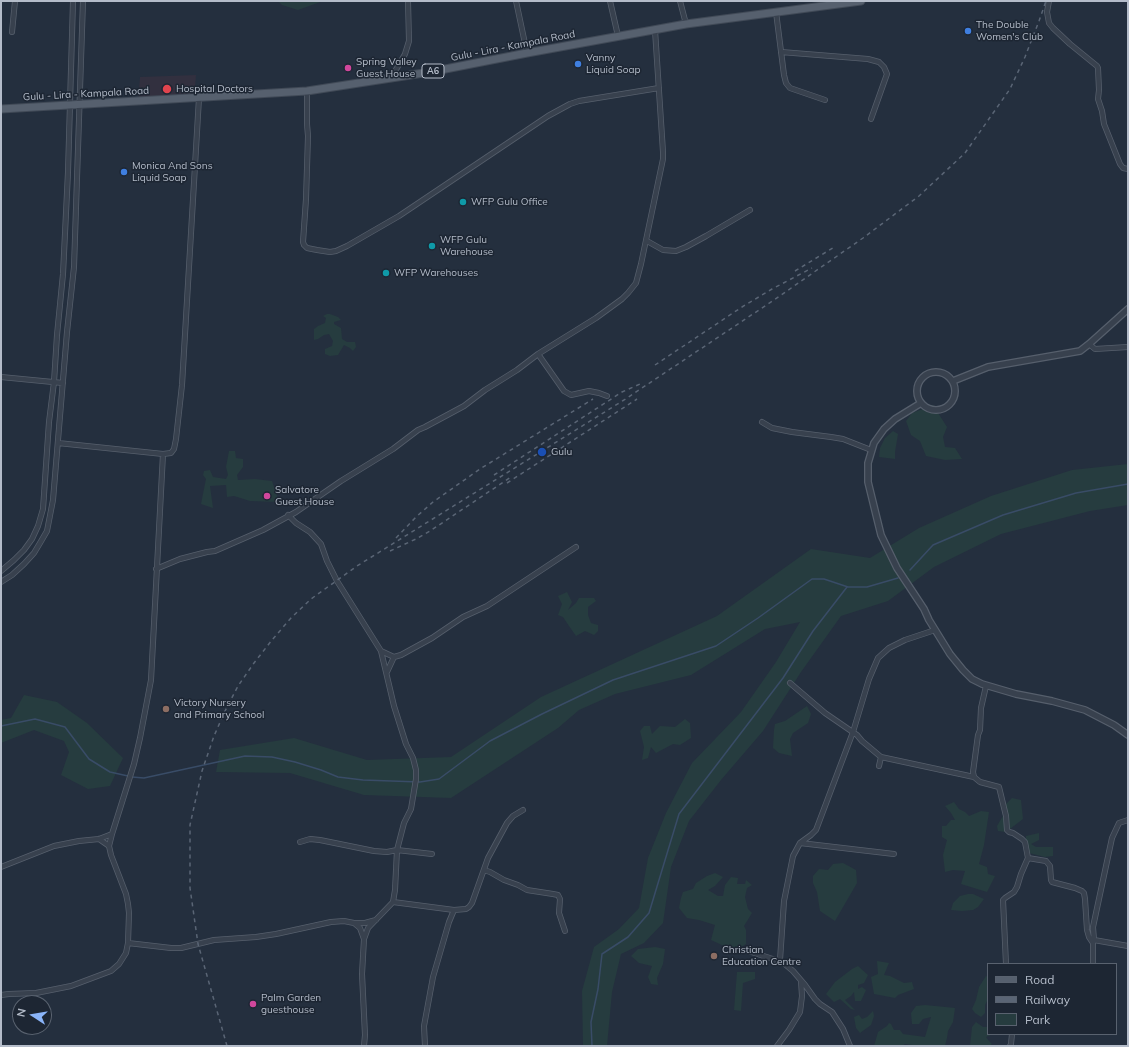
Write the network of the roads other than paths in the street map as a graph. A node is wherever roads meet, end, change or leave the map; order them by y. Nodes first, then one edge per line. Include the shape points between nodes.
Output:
1 (15, 1) edge
2 (73, 1) edge
3 (83, 1) edge
4 (408, 1) edge
5 (516, 1) edge
6 (610, 1) edge
7 (680, 1) edge
8 (861, 1) edge
9 (1049, 1) edge
10 (813, 4) edge
11 (776, 12) junction
12 (686, 24) junction
13 (655, 30) junction
14 (12, 32) dead end
15 (618, 36) junction
16 (527, 52) junction
17 (781, 52) junction
18 (389, 79) junction
19 (659, 88) junction
20 (307, 91) junction
21 (199, 98) junction
22 (825, 100) dead end
23 (79, 104) junction
24 (70, 105) junction
25 (1, 109) edge
26 (871, 119) dead end
27 (1128, 169) edge
28 (750, 210) dead end
29 (646, 241) junction
30 (1128, 309) edge
31 (1089, 344) junction
32 (1128, 347) edge
33 (538, 354) junction
34 (1, 376) edge
35 (953, 381) junction
36 (54, 382) junction
37 (63, 383) junction
38 (607, 396) dead end
39 (921, 403) junction
40 (762, 422) dead end
41 (58, 443) junction
42 (872, 450) junction
43 (163, 454) junction
44 (288, 515) junction
45 (576, 547) dead end
46 (156, 569) junction
47 (1, 571) edge
48 (1, 582) edge
49 (935, 630) junction
50 (381, 651) junction
51 (394, 657) junction
52 (386, 672) junction
53 (790, 683) dead end
54 (986, 686) junction
55 (853, 732) junction
56 (1128, 735) edge
57 (881, 757) junction
58 (879, 766) dead end
59 (974, 777) junction
60 (523, 810) dead end
61 (1128, 820) edge
62 (112, 834) junction
63 (99, 839) junction
64 (300, 842) dead end
65 (800, 843) junction
66 (109, 846) junction
67 (397, 850) junction
68 (432, 854) dead end
69 (894, 854) dead end
70 (1028, 858) junction
71 (1, 867) edge
72 (484, 870) junction
73 (393, 902) junction
74 (454, 910) junction
75 (376, 920) junction
76 (354, 923) junction
77 (565, 931) dead end
78 (364, 939) junction
79 (128, 943) junction
80 (1128, 946) edge
81 (745, 950) dead end
82 (780, 960) junction
83 (1006, 963) edge
84 (1093, 963) edge
85 (801, 979) junction
86 (1, 995) edge
87 (1012, 1035) edge
88 (364, 1046) edge
89 (425, 1046) edge
90 (777, 1046) edge
91 (850, 1046) edge
92 (1010, 1046) edge

1 - 14 street
2 - 24 street
3 - 23 street
4 - 18 street via 409,41 405,54
5 - 16 street
6 - 15 street
7 - 12 street
8 - 10 main road, Gulu - Lira - Kampala Road / A6
9 - 27 street via 1049,23 1098,68 1098,99 1104,124 1120,164
10 - 11 main road, Gulu - Lira - Kampala Road / A6
11 - 12 main road, Gulu - Lira - Kampala Road / A6
11 - 17 street
12 - 13 main road, Gulu - Lira - Kampala Road / A6
13 - 15 main road, Gulu - Lira - Kampala Road / A6
13 - 19 street
15 - 16 main road, Gulu - Lira - Kampala Road / A6
16 - 18 main road, Gulu - Lira - Kampala Road / A6
17 - 22 street via 784,76 790,88
17 - 26 street via 879,62 887,74
18 - 20 main road, Gulu - Lira - Kampala Road / A6
19 - 20 street via 570,104 554,112 399,216 347,246 330,252 307,248 303,242 307,191
19 - 29 street via 663,152
20 - 21 main road, Gulu - Lira - Kampala Road / A6
21 - 23 main road, Gulu - Lira - Kampala Road / A6
21 - 43 street via 182,385 173,452
23 - 24 main road, Gulu - Lira - Kampala Road / A6
23 - 37 street via 74,267
24 - 25 main road, Gulu - Lira - Kampala Road / A6
24 - 36 street via 65,235
28 - 29 street via 676,251 663,250
29 - 33 street via 636,283 628,293 596,318
30 - 31 street
31 - 32 street via 1095,349
31 - 35 street via 1080,350 988,367
33 - 38 street via 564,391 571,395 589,391
33 - 44 street via 464,406 418,430 393,449
34 - 36 street
35 - 39 street via 956,394 952,403 943,409 933,411
35 - 39 street via 939,371 929,372 921,379 917,388
36 - 37 street
36 - 47 street via 41,519 24,550
37 - 41 street
39 - 42 street via 884,429
40 - 42 street via 772,428 843,439
41 - 43 street
41 - 48 street via 53,500 47,531 34,553 12,575
42 - 49 street via 868,462 868,482 881,535 897,568 924,608
43 - 46 street
44 - 46 street via 263,530 215,551 180,559
44 - 50 street via 321,544 337,581
45 - 51 street via 487,606
46 - 62 street via 150,680 144,719 134,764
49 - 54 street via 963,670
49 - 55 street via 889,648 878,658
50 - 51 street
50 - 52 street
51 - 52 street
52 - 67 street via 394,706 416,770 411,809 404,823
53 - 55 street via 825,713
54 - 56 street via 1085,710
54 - 59 street via 981,708
55 - 57 street
55 - 65 street via 816,830
57 - 58 street
57 - 59 street
59 - 70 street via 980,782 999,787 1007,830 1022,839
60 - 72 street via 507,823
61 - 80 street via 1119,823 1112,838 1093,927 1094,940
62 - 63 street
62 - 66 street
63 - 66 street
63 - 71 street via 54,846
64 - 67 street via 310,839 374,851
65 - 69 street
65 - 82 street via 793,856 784,901
66 - 79 street via 128,904
67 - 68 street
67 - 73 street
70 - 83 street via 1017,887 1003,900
70 - 84 street via 1046,861 1050,866 1052,882 1084,893 1087,930 1093,943
72 - 74 street via 472,904 466,909
72 - 77 street via 531,892 558,895 559,913
73 - 74 street
73 - 75 street
74 - 89 street via 433,977 424,1026
75 - 76 street
75 - 78 street via 368,928
76 - 78 street via 360,928
76 - 79 street via 331,922 276,934 214,940 181,948
78 - 88 street
79 - 86 street via 126,953 111,971 71,986 36,993
81 - 82 street
82 - 85 street
85 - 90 street via 800,1012
85 - 91 street via 820,1004 832,1012
87 - 92 street

